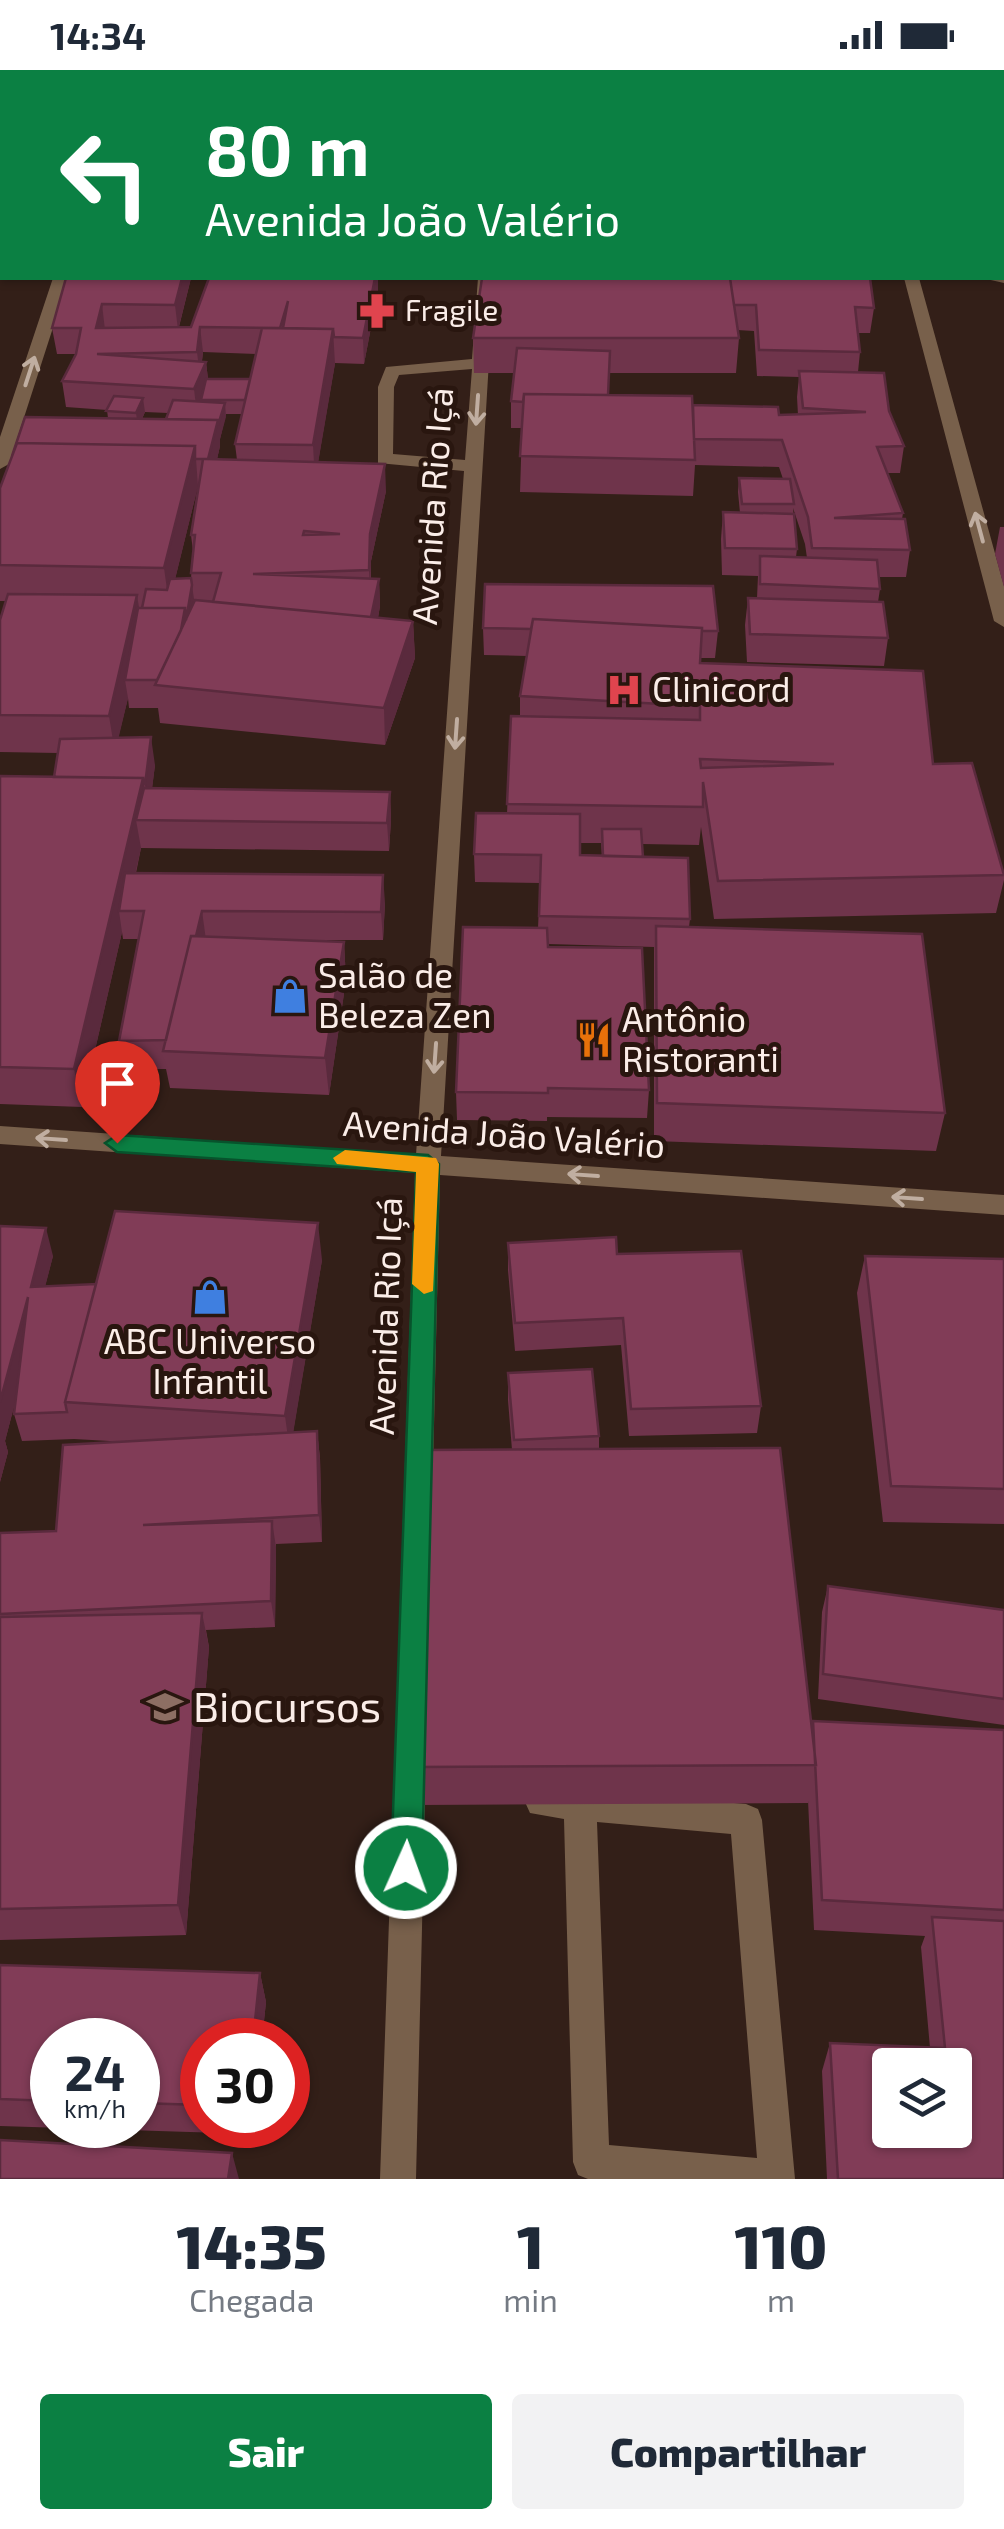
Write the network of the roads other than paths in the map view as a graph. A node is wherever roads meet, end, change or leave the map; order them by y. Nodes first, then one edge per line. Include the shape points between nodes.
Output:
1 (60, 280) edge
2 (486, 280) edge
3 (912, 280) edge
4 (481, 363) junction
5 (0, 464) edge
6 (474, 466) junction
7 (1004, 621) edge
8 (0, 1136) edge
9 (428, 1164) junction
10 (1004, 1205) edge
11 (409, 1790) junction
12 (447, 1794) edge
13 (504, 1798) edge
14 (580, 1805) junction
15 (398, 2179) edge

5 -> 1 street
2 - 4 street, Avenida Rio Içá
7 -> 3 street
4 -> 6 street, Avenida Rio Içá
4 - 6 street via 392,371 386,387 384,459
6 -> 9 street, Avenida Rio Içá
9 -> 8 street, Avenida João Valério
10 -> 9 street, Avenida João Valério
9 - 11 street, Avenida Rio Içá
11 - 12 street
11 - 15 street, Avenida Rio Içá
13 - 14 street
14 - 14 street via 590,2162 777,2178 746,1820

